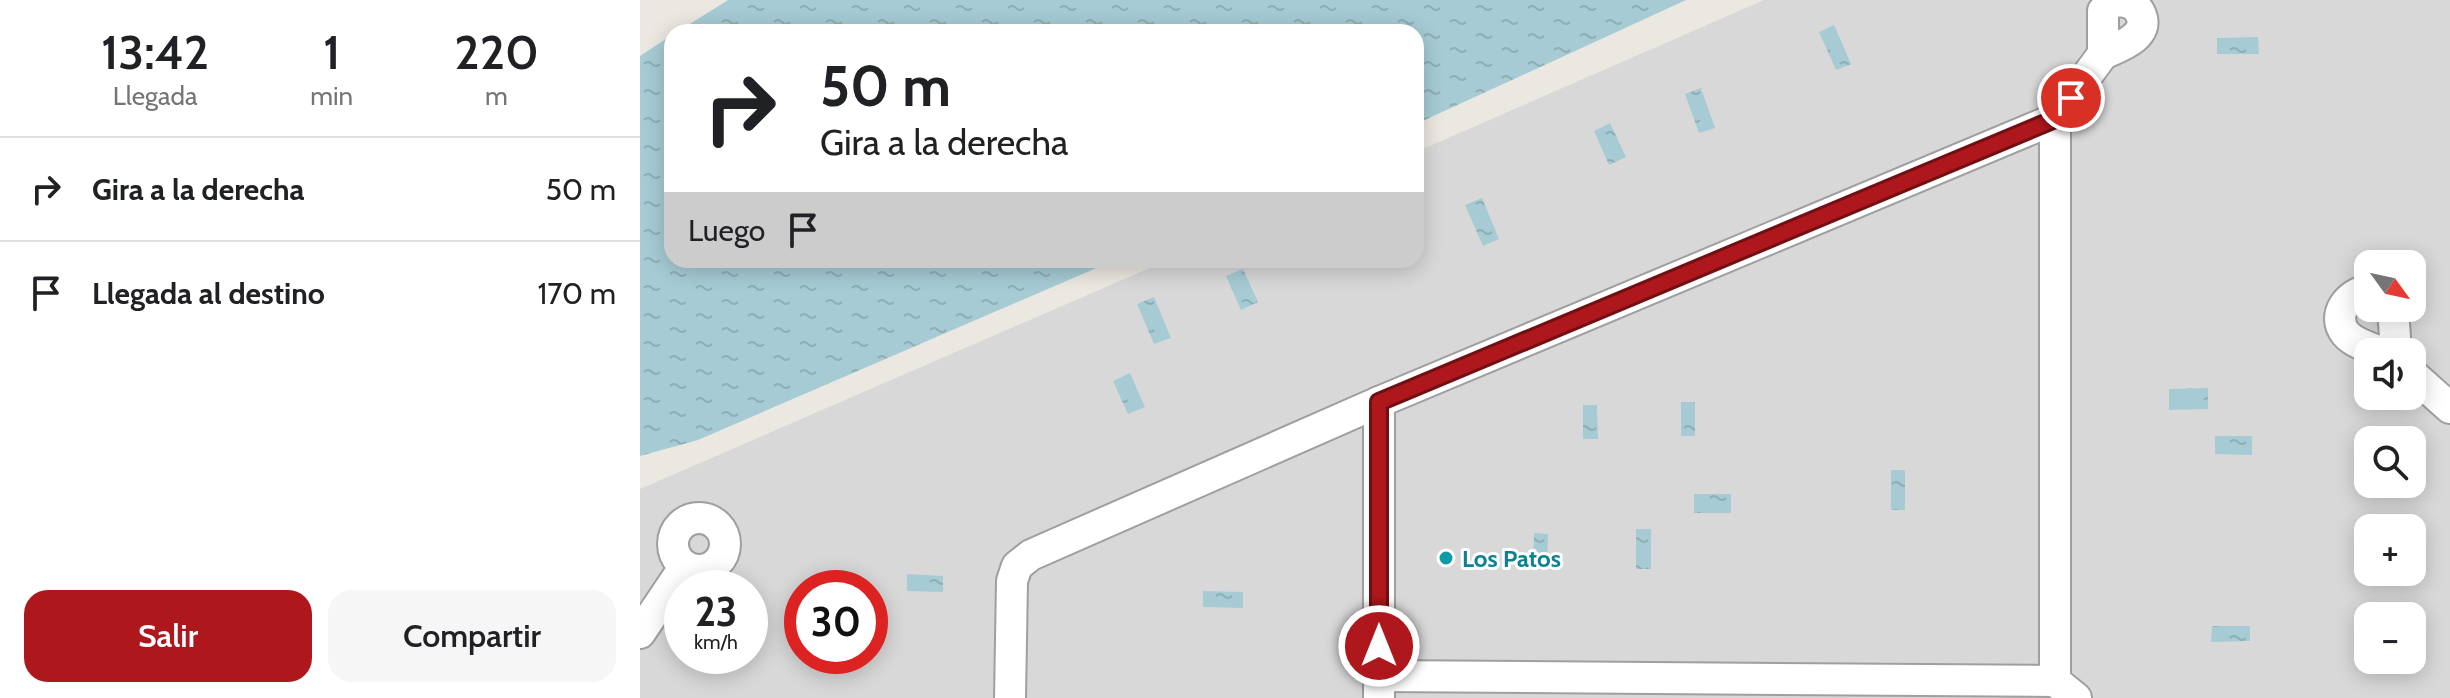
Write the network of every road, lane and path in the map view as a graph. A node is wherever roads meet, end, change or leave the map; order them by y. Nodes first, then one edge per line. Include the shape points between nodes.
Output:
1 (2103, 54) dead end
2 (2055, 119) junction
3 (2354, 295) edge
4 (2354, 339) edge
5 (2426, 387) edge
6 (1379, 402) junction
7 (2450, 408) edge
8 (685, 566) dead end
9 (640, 633) edge
10 (1379, 687) edge
11 (2065, 690) edge
12 (1010, 698) edge

1 - 2 street
2 - 6 street
2 - 11 street
3 - 4 street via 2341,318
5 - 7 street
6 - 10 street
6 - 12 street via 1031,555 1017,566 1012,581
8 - 9 street
10 - 11 street

